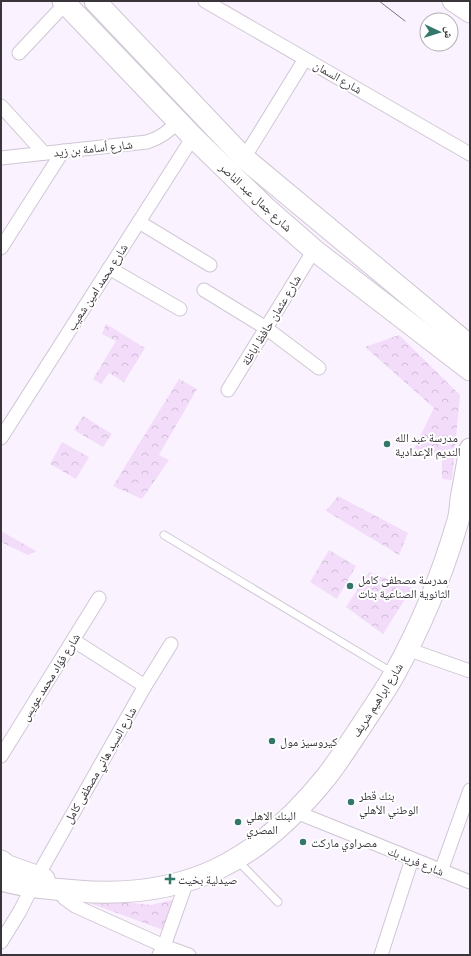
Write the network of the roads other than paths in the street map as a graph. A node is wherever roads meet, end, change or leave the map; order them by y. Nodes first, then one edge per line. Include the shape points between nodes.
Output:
1 (95, 1) edge
2 (205, 1) edge
3 (452, 1) edge
4 (64, 2) edge
5 (470, 13) edge
6 (19, 53) dead end
7 (305, 59) junction
8 (1, 106) edge
9 (178, 121) junction
10 (193, 137) junction
11 (63, 151) junction
12 (44, 153) junction
13 (470, 154) edge
14 (1, 158) edge
15 (244, 158) junction
16 (139, 222) junction
17 (1, 248) edge
18 (314, 250) junction
19 (210, 265) dead end
20 (109, 268) junction
21 (204, 290) dead end
22 (180, 309) dead end
23 (266, 328) junction
24 (470, 346) edge
25 (319, 368) dead end
26 (470, 370) edge
27 (228, 390) dead end
28 (1, 438) edge
29 (470, 449) edge
30 (464, 524) edge
31 (164, 535) dead end
32 (98, 598) dead end
33 (73, 640) junction
34 (171, 644) dead end
35 (407, 649) junction
36 (470, 671) edge
37 (394, 674) junction
38 (145, 686) junction
39 (1, 756) edge
40 (470, 790) edge
41 (296, 812) junction
42 (236, 859) junction
43 (412, 859) junction
44 (1, 861) edge
45 (441, 871) junction
46 (1, 880) edge
47 (187, 881) junction
48 (34, 882) junction
49 (470, 882) edge
50 (58, 887) junction
51 (278, 902) dead end
52 (1, 942) edge
53 (162, 950) edge
54 (189, 955) edge
55 (381, 955) edge

1 - 15 main road, شارع جمال عبد الناصر
2 - 7 street, شارع السمان
3 - 5 street
4 - 6 street
4 - 9 main road, شارع جمال عبد الناصر
7 - 13 street, شارع السمان
7 - 15 street
8 - 12 street
9 - 10 main road, شارع جمال عبد الناصر
9 - 11 street, شارع أسامة بن زيد via 161,137 147,142
10 - 16 street, شارع محمد امين شعيب
10 - 18 main road, شارع جمال عبد الناصر via 266,208
11 - 12 street, شارع أسامة بن زيد
11 - 17 street
12 - 14 street, شارع أسامة بن زيد
15 - 24 main road, شارع جمال عبد الناصر
16 - 19 street
16 - 20 street, شارع محمد امين شعيب
18 - 23 street, شارع عثمان حافظ اباظة
18 - 26 main road, شارع جمال عبد الناصر
20 - 22 street
20 - 28 street, شارع محمد امين شعيب
21 - 23 street
23 - 25 street
23 - 27 street, شارع عثمان حافظ اباظة
29 - 30 main road, شارع ابراهيم شريف
30 - 35 main road, شارع ابراهيم شريف
31 - 37 lane
32 - 33 street, شارع فؤاد محمد عويس
33 - 38 street
33 - 39 street, شارع فؤاد محمد عويس
34 - 38 street, شارع السيد هاني مصطفى كامل
35 - 36 street
35 - 37 main road, شارع ابراهيم شريف
37 - 41 main road, شارع ابراهيم شريف via 328,775
38 - 48 street, شارع السيد هاني مصطفى كامل
40 - 45 street
41 - 42 main road, شارع ابراهيم شريف via 268,838
41 - 43 street, شارع فريد بك
42 - 47 main road, شارع ابراهيم شريف
42 - 51 lane
43 - 45 street, شارع فريد بك
43 - 55 street
44 - 48 main road
45 - 49 street, شارع فريد بك
46 - 48 main road
47 - 50 main road, شارع ابراهيم شريف via 138,892 90,892
47 - 53 street
48 - 50 main road, شارع ابراهيم شريف
48 - 52 street, شارع السيد هاني مصطفى كامل
50 - 53 street via 64,898 76,906
53 - 54 street

